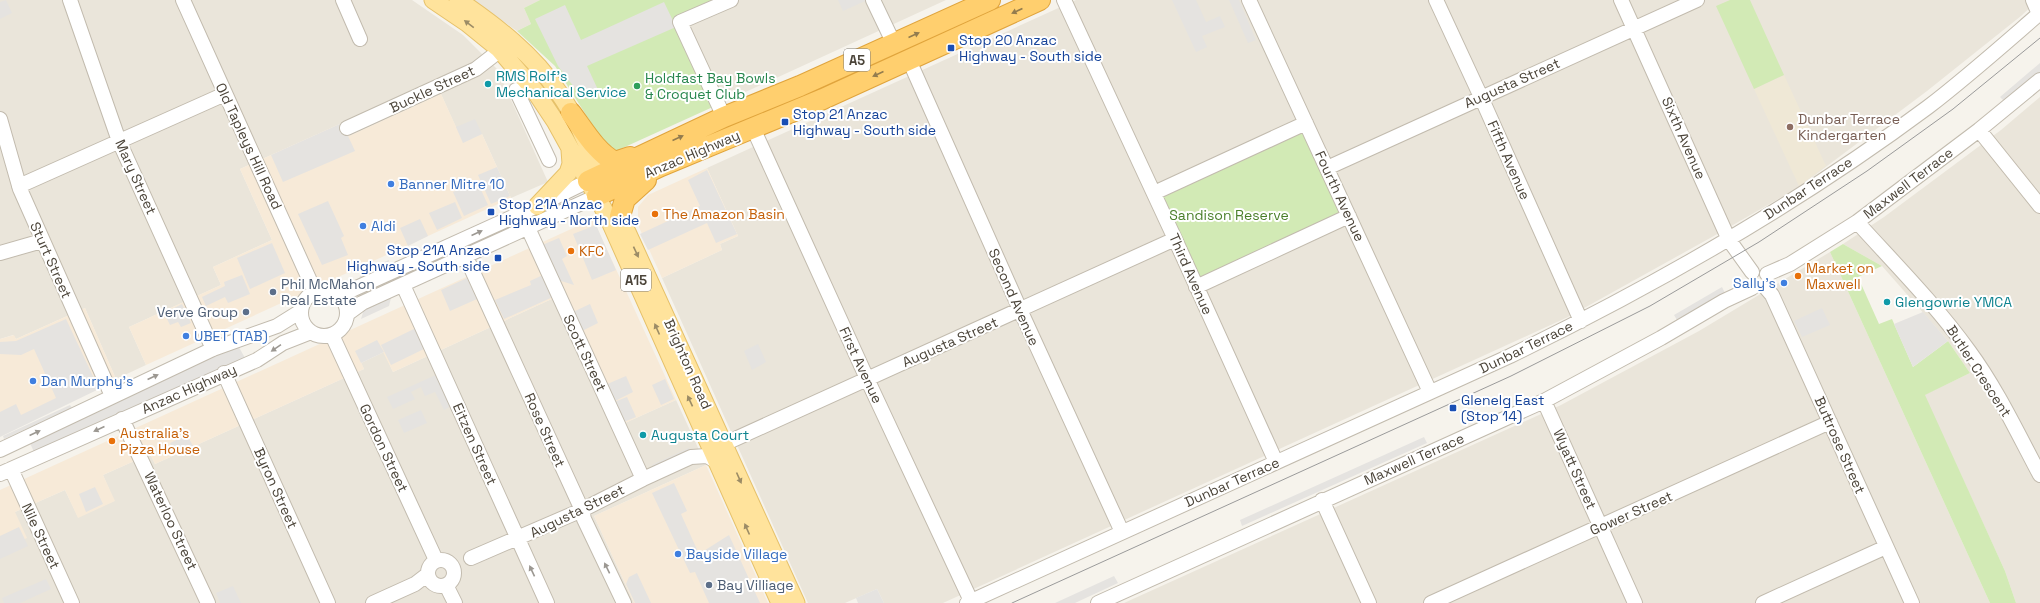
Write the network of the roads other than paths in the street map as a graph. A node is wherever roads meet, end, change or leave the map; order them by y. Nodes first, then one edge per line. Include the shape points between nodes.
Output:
1 (70, 0) edge
2 (343, 0) edge
3 (434, 0) edge
4 (458, 0) edge
5 (731, 0) edge
6 (873, 0) edge
7 (1040, 0) edge
8 (1064, 0) edge
9 (1249, 0) edge
10 (1436, 0) edge
11 (1621, 0) edge
12 (1697, 0) edge
13 (2033, 0) edge
14 (987, 1) edge
15 (189, 2) edge
16 (2040, 13) edge
17 (960, 15) junction
18 (986, 25) junction
19 (1634, 28) junction
20 (360, 39) dead end
21 (503, 43) junction
22 (894, 44) junction
23 (908, 60) junction
24 (829, 73) junction
25 (2040, 80) edge
26 (800, 86) junction
27 (516, 90) dead end
28 (842, 91) junction
29 (225, 94) junction
30 (1481, 97) junction
31 (823, 99) junction
32 (546, 107) junction
33 (572, 113) junction
34 (528, 116) junction
35 (724, 117) junction
36 (0, 119) edge
37 (1306, 123) junction
38 (347, 128) dead end
39 (753, 128) junction
40 (1979, 130) junction
41 (119, 141) junction
42 (3, 143) edge
43 (570, 150) junction
44 (643, 154) junction
45 (549, 160) dead end
46 (661, 166) junction
47 (1327, 168) junction
48 (18, 186) junction
49 (598, 186) junction
50 (1154, 193) junction
51 (537, 206) junction
52 (2040, 206) edge
53 (620, 216) junction
54 (1349, 216) junction
55 (1857, 222) junction
56 (528, 228) junction
57 (1175, 240) junction
58 (1729, 240) junction
59 (42, 241) junction
60 (0, 252) edge
61 (466, 257) junction
62 (1757, 281) junction
63 (403, 285) junction
64 (1196, 287) junction
65 (315, 292) junction
66 (338, 294) junction
67 (1020, 310) junction
68 (301, 311) junction
69 (347, 314) junction
70 (1581, 321) junction
71 (311, 332) junction
72 (332, 335) junction
73 (213, 349) junction
74 (224, 373) junction
75 (867, 379) junction
76 (1430, 392) junction
77 (112, 396) junction
78 (1544, 401) junction
79 (122, 419) junction
80 (1830, 422) junction
81 (706, 436) junction
82 (724, 444) junction
83 (0, 450) edge
84 (682, 461) junction
85 (1276, 462) junction
86 (718, 463) junction
87 (5, 471) edge
88 (2040, 475) edge
89 (643, 478) junction
90 (1322, 500) junction
91 (582, 510) junction
92 (1600, 527) junction
93 (1122, 532) junction
94 (517, 539) junction
95 (1886, 547) junction
96 (447, 565) junction
97 (430, 578) junction
98 (446, 585) junction
99 (969, 602) edge
100 (72, 603) edge
101 (208, 603) edge
102 (328, 603) edge
103 (373, 603) edge
104 (455, 603) edge
105 (547, 603) edge
106 (624, 603) edge
107 (780, 603) edge
108 (796, 603) edge
109 (1100, 603) edge
110 (1369, 603) edge
111 (1431, 603) edge
112 (1635, 603) edge
113 (1763, 603) edge
114 (1912, 603) edge

1 - 41 street, Mary Street
2 - 20 street
21 -> 3 main road, A15
4 - 21 main road, A15 via 491,23
5 - 35 street via 680,22
6 - 22 street
7 -> 18 highway, Anzac Highway / A5
8 - 50 street, Third Avenue
9 - 37 street, Fourth Avenue
10 - 30 street, Fifth Avenue
11 - 19 street, Sixth Avenue
12 - 19 street, Augusta Street
13 - 16 street
14 - 17 highway, Anzac Highway / A5
14 - 18 highway via 982,7 988,19
15 - 29 street, Old Tapleys Hill Road
16 - 58 street, Dunbar Terrace via 1928,106 1811,188
17 - 18 highway via 972,16
22 -> 17 highway, Anzac Highway / A5
18 - 23 highway, Anzac Highway / A5
19 - 30 street, Augusta Street
19 - 58 street, Sixth Avenue
21 - 32 main road, A15
21 - 33 main road, A15 via 539,67
21 - 38 street, Buckle Street via 476,69
22 - 24 highway, Anzac Highway / A5
23 -> 28 highway, Anzac Highway / A5
23 - 67 street, Second Avenue
24 - 26 highway, Anzac Highway / A5
24 - 28 highway via 827,78 830,84
25 - 40 street, Maxwell Terrace
26 - 31 highway via 816,86 823,94
26 - 35 highway, Anzac Highway / A5
27 - 34 street
28 - 31 highway, Anzac Highway / A5
29 - 41 street
29 - 65 street, Old Tapleys Hill Road
30 - 47 street, Augusta Street
30 - 70 street, Fifth Avenue
31 - 39 highway, Anzac Highway / A5
32 - 34 street
32 - 43 main road, A15
33 - 44 highway via 607,158 615,162
33 - 49 main road, A15
34 - 45 street
44 -> 35 highway, Anzac Highway / A5
36 - 42 street, Sturt Street
37 - 47 street, Fourth Avenue
37 - 50 street
39 - 46 highway, Anzac Highway / A5
39 - 75 street, First Avenue
40 - 52 street
40 - 55 street, Maxwell Terrace
41 - 48 street
41 - 73 street, Mary Street
42 - 48 street, Sturt Street
43 - 49 main road, A15
43 - 51 main road via 571,164 568,174
44 - 49 highway, Anzac Highway / A5
46 - 49 highway, Anzac Highway / A5
46 - 53 highway via 625,198
47 - 54 street, Fourth Avenue
48 - 59 street, Sturt Street
49 - 51 street, Anzac Highway
49 - 53 main road, Brighton Road / A15
49 - 56 street, Anzac Highway
81 -> 49 main road, Brighton Road / A15
50 - 57 street, Third Avenue
66 -> 51 street, Anzac Highway
53 -> 82 main road, Brighton Road / A15
54 - 64 street
54 - 76 street, Fourth Avenue
55 - 62 street, Maxwell Terrace via 1790,264
55 - 88 street, Butler Crescent via 1941,314 1970,352 1998,397
56 - 61 street, Anzac Highway
56 - 89 street, Scott Street
57 - 64 street, Third Avenue
57 - 67 street, Augusta Street
58 - 62 street, Sixth Avenue
58 - 70 street, Dunbar Terrace
59 - 60 street
59 - 77 street, Sturt Street
61 - 63 street, Anzac Highway
61 - 91 street, Rose Street
62 - 78 street, Maxwell Terrace via 1661,338
62 - 80 street, Buttrose Street via 1772,295
63 - 69 street, Anzac Highway via 362,303
63 - 94 street, Eitzen Street
64 - 85 street, Third Avenue
65 - 66 street via 330,291
65 - 68 street via 305,300
66 - 69 street
67 - 75 street, Augusta Street
67 - 93 street, Second Avenue
68 - 71 street via 303,323
68 - 73 street, Anzac Highway via 277,326
69 - 72 street via 343,327
70 - 76 street, Dunbar Terrace
71 - 72 street via 318,336
71 -> 74 street, Anzac Highway via 283,343 257,360
72 - 96 street, Gordon Street
77 -> 73 street, Anzac Highway
74 - 79 street, Anzac Highway
74 - 102 street, Byron Street
75 - 82 street, Augusta Street
75 - 99 street, First Avenue
76 - 85 street, Dunbar Terrace
83 -> 77 street, Anzac Highway
78 - 90 street, Maxwell Terrace
78 - 92 street, Wyatt Street
79 -> 87 street, Anzac Highway
79 - 101 street, Waterloo Street
80 - 92 street, Gower Street
80 - 95 street, Buttrose Street
81 - 84 street, Augusta Street via 694,452
81 - 86 main road, Brighton Road / A15
82 - 86 main road
82 -> 108 main road, Brighton Road / A15
84 - 86 street, Augusta Street via 701,456 710,457
84 - 89 street, Augusta Street
85 - 93 street, Dunbar Terrace
107 -> 86 main road, Brighton Road / A15
87 - 100 street, Nile Street
89 - 91 street, Augusta Street
90 - 109 street, Maxwell Terrace
90 - 110 street
91 - 94 street, Augusta Street
106 -> 91 street, Rose Street
92 - 111 street, Gower Street
92 - 112 street, Wyatt Street
93 - 99 street, Dunbar Terrace
94 - 96 street, Augusta Street
105 -> 94 street, Eitzen Street
95 - 113 street
95 - 114 street, Buttrose Street
96 - 97 street via 430,566
96 - 98 street via 452,579
97 - 98 street via 438,586
97 - 103 street
98 - 104 street

